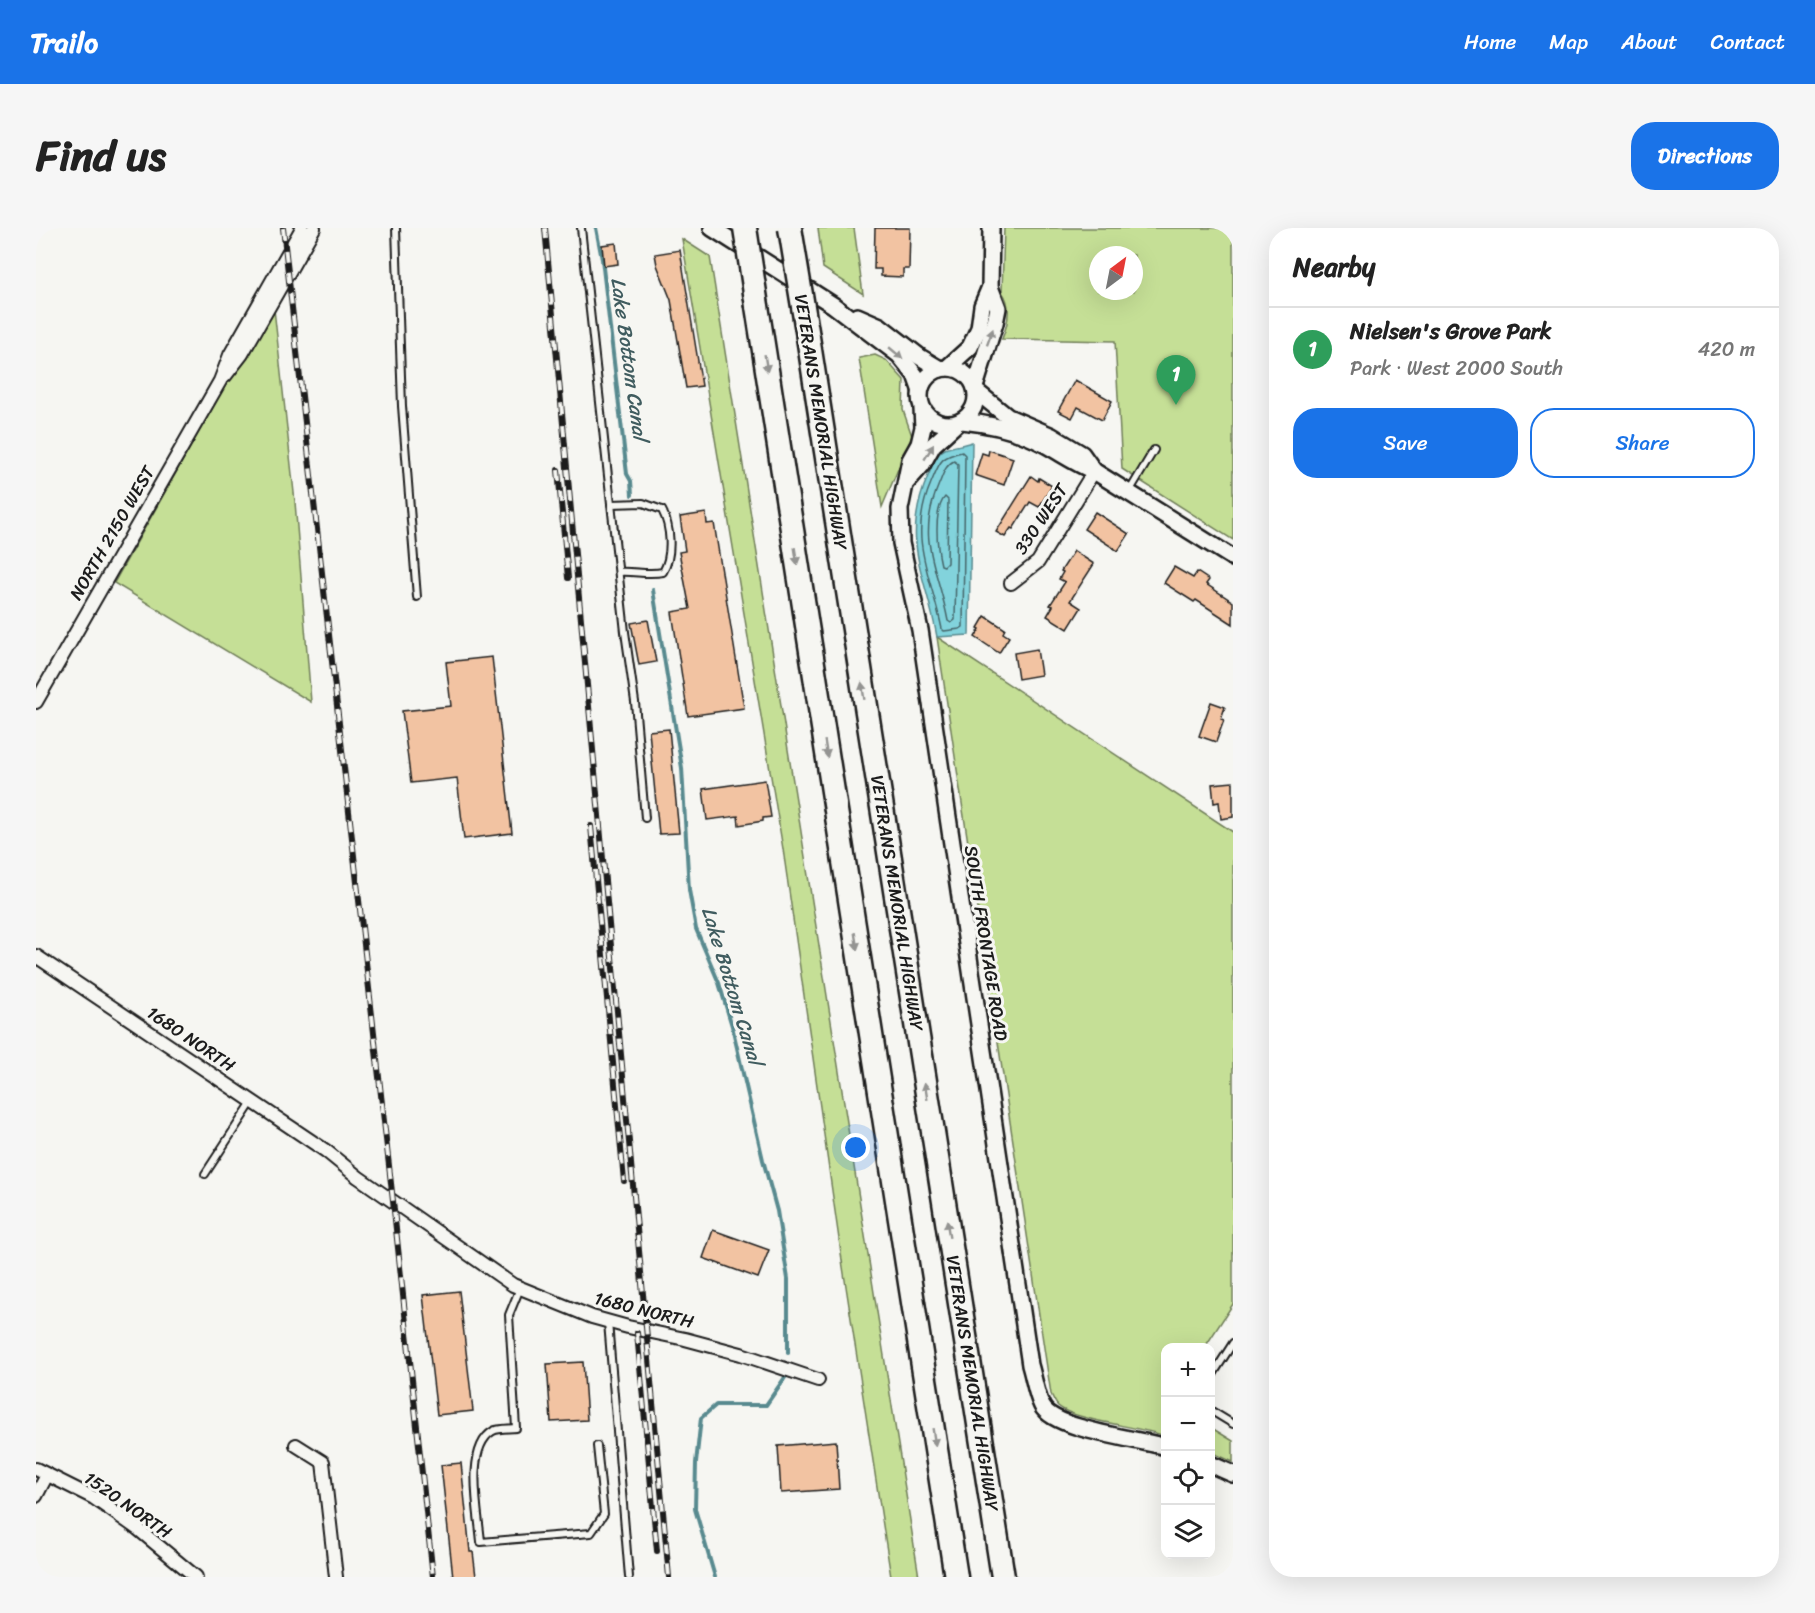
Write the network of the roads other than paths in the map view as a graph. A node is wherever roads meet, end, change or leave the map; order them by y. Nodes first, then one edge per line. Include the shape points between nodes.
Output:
1 (302, 228) edge
2 (314, 228) edge
3 (396, 228) edge
4 (581, 228) edge
5 (712, 228) edge
6 (745, 228) edge
7 (790, 228) edge
8 (991, 228) edge
9 (990, 287) junction
10 (832, 305) junction
11 (944, 368) junction
12 (220, 381) junction
13 (920, 389) junction
14 (975, 389) junction
15 (922, 409) junction
16 (959, 422) junction
17 (1154, 450) dead end
18 (1094, 471) junction
19 (906, 483) junction
20 (1128, 493) junction
21 (611, 504) junction
22 (1233, 558) edge
23 (619, 572) junction
24 (1011, 583) dead end
25 (417, 597) dead end
26 (36, 702) edge
27 (645, 818) dead end
28 (36, 956) edge
29 (252, 1101) junction
30 (204, 1174) dead end
31 (520, 1288) junction
32 (608, 1322) junction
33 (1233, 1343) edge
34 (1215, 1371) edge
35 (818, 1380) dead end
36 (1215, 1413) edge
37 (1232, 1422) edge
38 (296, 1445) dead end
39 (597, 1446) dead end
40 (1161, 1446) edge
41 (1215, 1466) edge
42 (42, 1472) edge
43 (1233, 1474) edge
44 (36, 1496) edge
45 (196, 1577) edge
46 (336, 1577) edge
47 (629, 1577) edge
48 (956, 1577) edge
49 (1003, 1577) edge

1 - 12 street, NORTH 2150 WEST via 230,355
2 - 12 street, NORTH 2150 WEST via 237,361
3 - 25 lane via 402,406
4 - 21 lane
5 - 10 street
6 -> 48 highway, bridge
49 -> 7 highway, VETERANS MEMORIAL HIGHWAY, bridge
8 - 9 street
9 - 11 street via 975,339
14 -> 9 street via 998,308
10 - 11 street via 880,326 920,357
10 -> 13 street via 899,355 915,375
11 - 13 street via 927,376
11 - 14 street via 964,373
12 - 26 street, NORTH 2150 WEST
13 - 15 street
14 - 16 street via 974,408
14 - 18 street via 1008,417 1082,454
15 - 16 street via 936,422
15 - 19 street, SOUTH FRONTAGE ROAD via 923,427
16 - 18 street via 987,423 1020,433
19 -> 16 street, SOUTH FRONTAGE ROAD via 933,445
17 - 20 lane
18 - 20 street
18 - 24 street, 330 WEST via 1038,562
19 - 40 street, SOUTH FRONTAGE ROAD via 900,509 901,543 920,630 1030,1365 1042,1408 1055,1418 1107,1435
20 - 22 street
21 - 23 lane
21 - 23 lane via 649,504 662,510 667,518 670,556 663,572
23 - 27 lane
28 - 29 street, 1680 NORTH
29 - 30 lane
29 - 31 street, 1680 NORTH via 440,1224 470,1254
31 - 32 street, 1680 NORTH
31 - 39 lane via 509,1315 516,1428 495,1430 483,1441 475,1464 481,1542 591,1533 604,1514
32 - 35 street, 1680 NORTH via 741,1354
32 - 47 lane
33 - 34 lane
36 - 37 lane
38 - 46 street via 323,1462
41 - 43 street
42 - 44 street
42 - 45 street, 1520 NORTH via 94,1498

